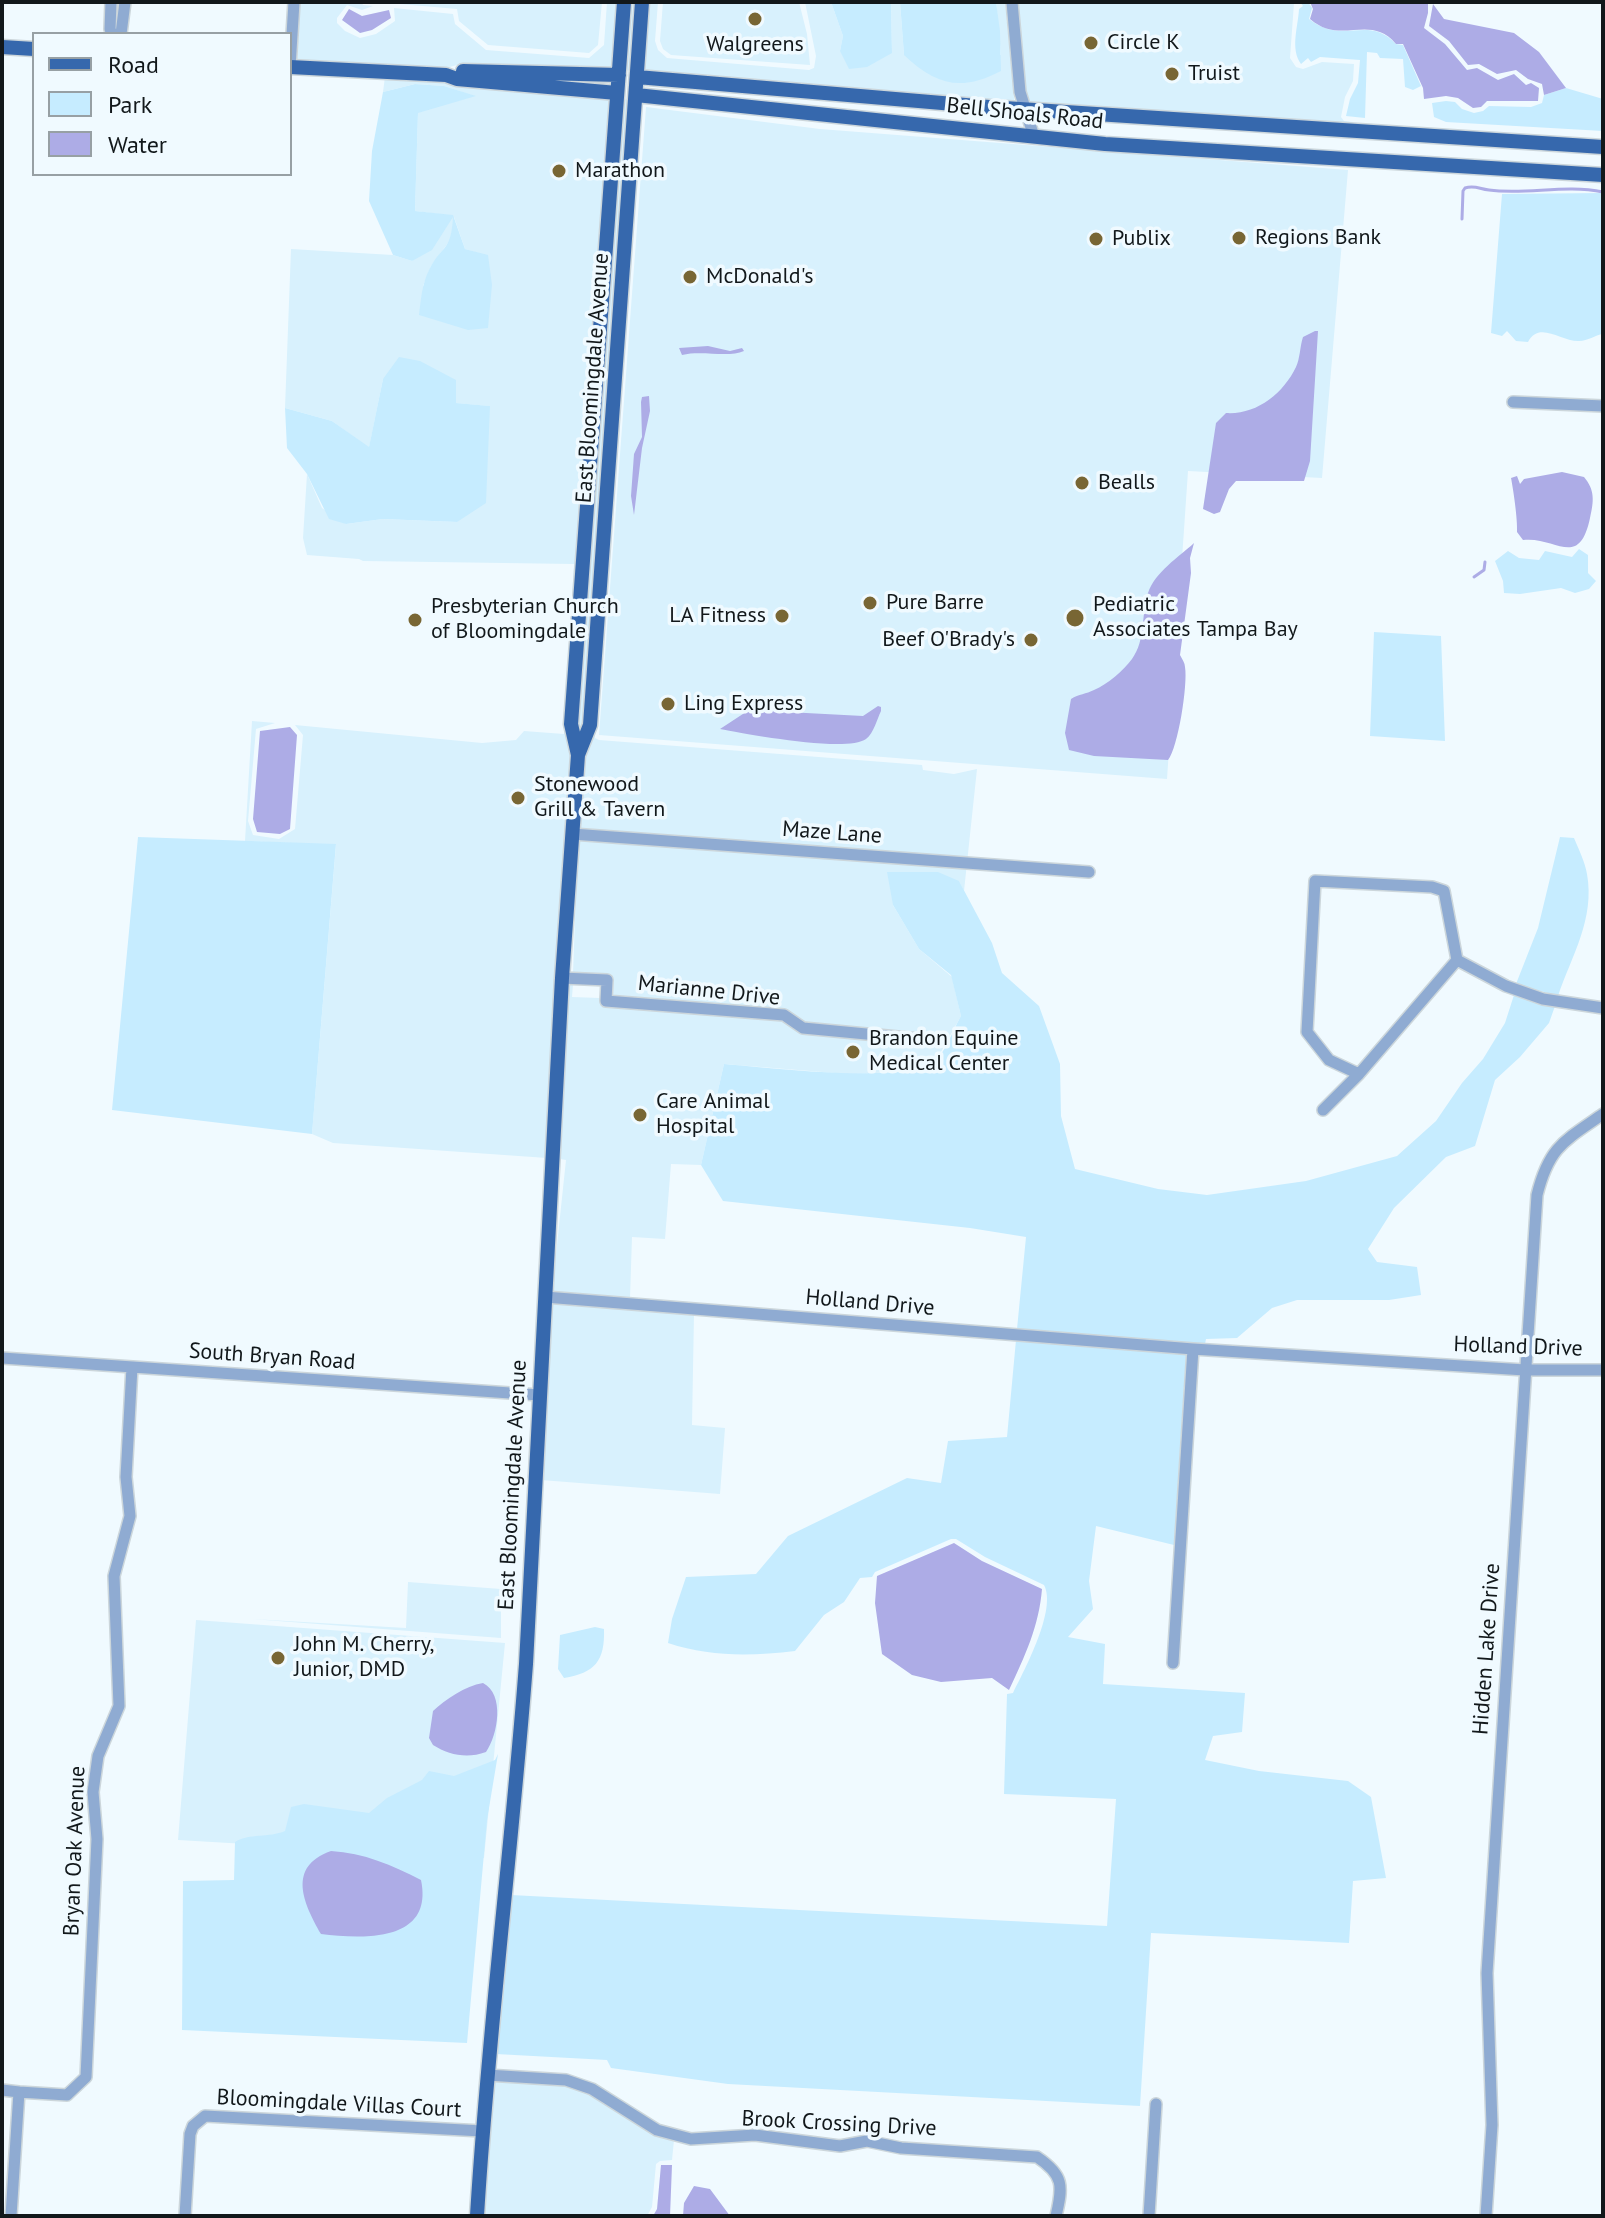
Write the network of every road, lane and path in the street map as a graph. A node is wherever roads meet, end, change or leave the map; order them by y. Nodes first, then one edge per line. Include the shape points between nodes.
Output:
1 (294, 2) edge
2 (624, 2) edge
3 (642, 2) edge
4 (1012, 2) edge
5 (111, 3) edge
6 (125, 4) edge
7 (111, 32) edge
8 (121, 32) edge
9 (292, 34) edge
10 (2, 47) edge
11 (32, 49) edge
12 (292, 67) edge
13 (446, 75) junction
14 (619, 75) junction
15 (637, 77) junction
16 (617, 93) junction
17 (636, 95) junction
18 (1027, 109) junction
19 (1034, 137) junction
20 (1603, 147) edge
21 (1603, 175) edge
22 (1513, 402) dead end
23 (1603, 406) edge
24 (578, 755) junction
25 (572, 834) junction
26 (1089, 872) dead end
27 (1457, 960) junction
28 (562, 978) junction
29 (1603, 1008) edge
30 (919, 1039) dead end
31 (1359, 1074) junction
32 (1323, 1110) dead end
33 (1603, 1114) edge
34 (545, 1297) junction
35 (1193, 1349) junction
36 (2, 1358) edge
37 (132, 1367) junction
38 (1525, 1370) junction
39 (1603, 1370) edge
40 (539, 1395) junction
41 (1173, 1663) dead end
42 (487, 2075) junction
43 (2, 2090) edge
44 (19, 2092) junction
45 (1156, 2104) dead end
46 (482, 2131) junction
47 (11, 2216) edge
48 (185, 2216) edge
49 (477, 2216) edge
50 (1056, 2216) edge
51 (1149, 2216) edge
52 (1486, 2216) edge

1 - 9 street
2 - 14 main road, East Bloomingdale Avenue
3 - 15 main road, East Bloomingdale Avenue
4 - 18 street via 1020,92
5 - 6 street
5 - 7 street
6 - 8 street
10 - 11 main road
12 - 13 main road, Bell Shoals Road
13 - 14 main road, Bell Shoals Road
13 - 16 main road, Bell Shoals Road
14 - 15 street, Bell Shoals Road
14 - 16 main road, East Bloomingdale Avenue
15 - 17 main road, East Bloomingdale Avenue
15 - 18 main road, Bell Shoals Road
16 - 17 street, Bell Shoals Road
16 - 24 main road, East Bloomingdale Avenue via 571,724
17 - 19 main road, Bell Shoals Road
17 - 24 main road, East Bloomingdale Avenue via 590,725
18 - 19 street
18 - 20 main road, Bell Shoals Road
19 - 21 main road, Bell Shoals Road
22 - 23 street
24 - 25 main road, East Bloomingdale Avenue
25 - 26 street, Maze Lane
25 - 28 main road, East Bloomingdale Avenue
27 - 29 street via 1543,999
27 - 31 street
27 - 31 street via 1444,891 1315,881 1307,1032 1329,1060
28 - 30 street, Marianne Drive via 607,980 606,1001 784,1015 803,1028
28 - 34 main road, East Bloomingdale Avenue
31 - 32 street
33 - 38 street, Hidden Lake Drive via 1562,1142 1544,1166 1537,1195
34 - 35 street, Holland Drive
34 - 40 main road, East Bloomingdale Avenue
35 - 38 street, Holland Drive
35 - 41 street
36 - 37 street, South Bryan Road
37 - 40 street, South Bryan Road
37 - 44 street, Bryan Oak Avenue via 126,1477 130,1516 114,1576 119,1706 98,1756 93,1792 97,1839 86,2077 67,2095
38 - 39 street, Holland Drive
38 - 52 street, Hidden Lake Drive via 1487,1973 1492,2125
40 - 42 main road, East Bloomingdale Avenue via 518,1774
42 - 46 main road, East Bloomingdale Avenue
42 - 50 street, Brook Crossing Drive via 566,2080 592,2089 657,2130 691,2139 755,2135 840,2146 867,2141 1037,2157 1053,2167 1062,2185
43 - 44 street, Bryan Oak Avenue
44 - 47 street
45 - 51 street
46 - 48 street, Bloomingdale Villas Court via 205,2116 190,2134
46 - 49 main road, East Bloomingdale Avenue

